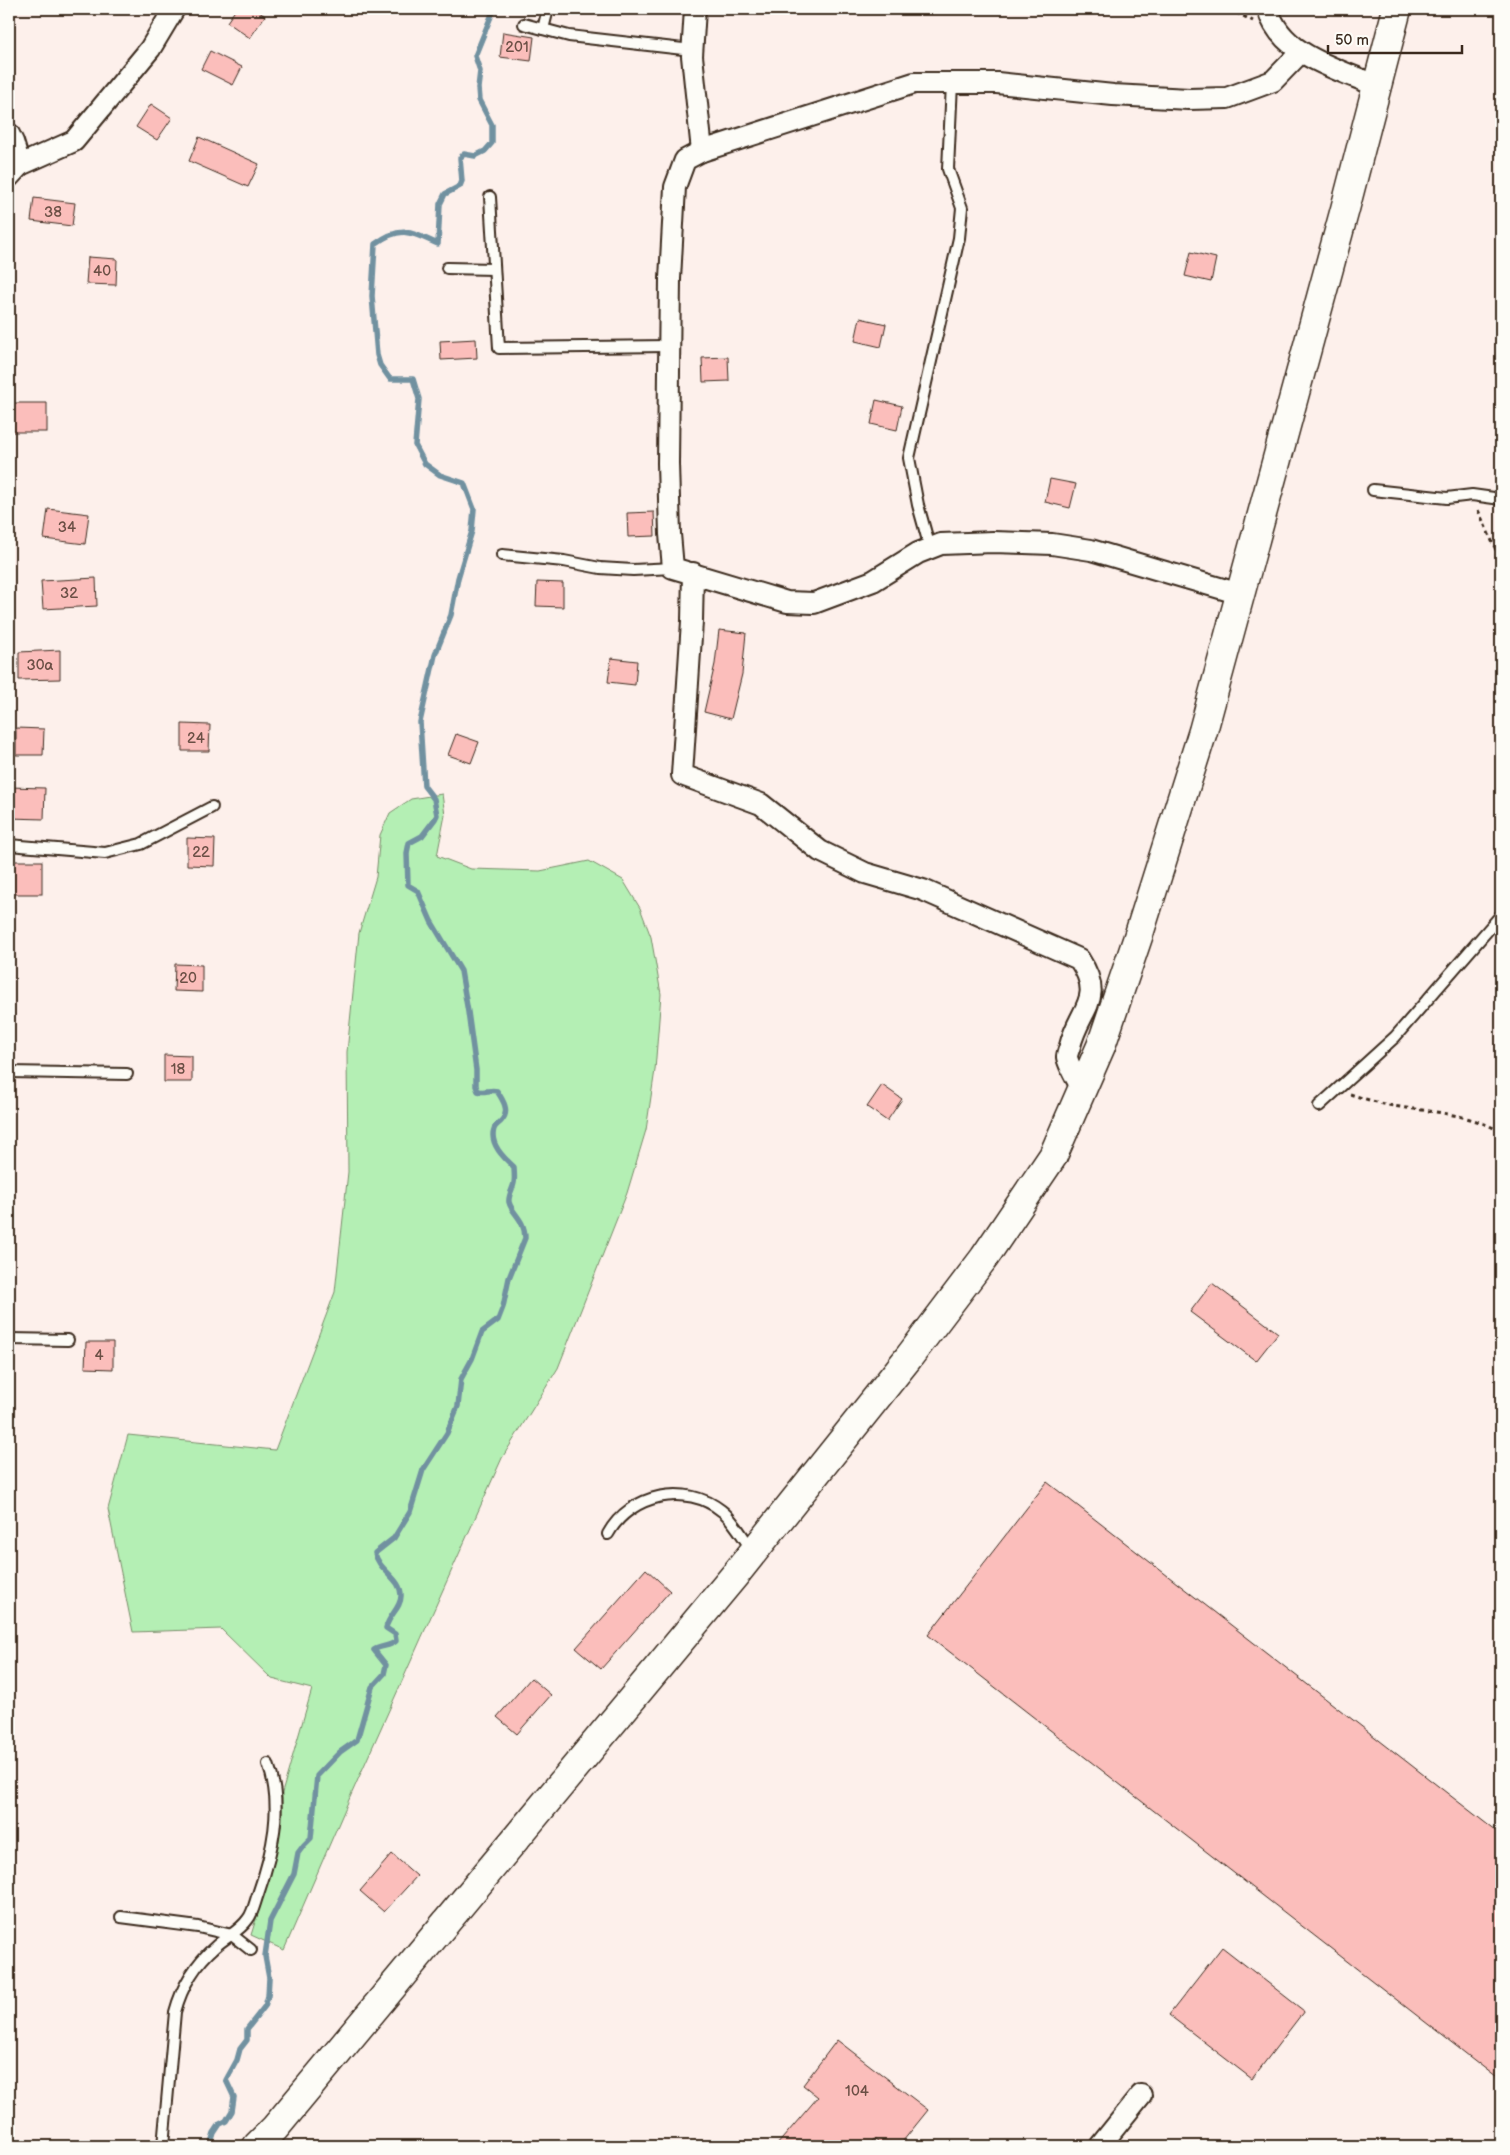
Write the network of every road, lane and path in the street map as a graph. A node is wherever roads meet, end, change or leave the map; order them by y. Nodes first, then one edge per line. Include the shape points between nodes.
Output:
1 (174, 9) edge
2 (548, 9) edge
3 (695, 9) edge
4 (1268, 9) edge
5 (1396, 9) edge
6 (524, 24) dead end
7 (543, 29) junction
8 (692, 50) junction
9 (1301, 52) junction
10 (952, 83) junction
11 (1377, 86) junction
12 (9, 134) edge
13 (702, 151) junction
14 (14, 171) edge
15 (490, 198) dead end
16 (447, 268) dead end
17 (494, 269) junction
18 (668, 346) junction
19 (1373, 490) dead end
20 (1472, 495) junction
21 (1501, 499) edge
22 (930, 548) junction
23 (502, 554) dead end
24 (1501, 561) edge
25 (674, 568) junction
26 (693, 573) junction
27 (1240, 594) junction
28 (212, 807) dead end
29 (9, 845) edge
30 (1501, 916) edge
31 (9, 1072) edge
32 (127, 1074) dead end
33 (1082, 1089) junction
34 (1336, 1091) junction
35 (1320, 1106) dead end
36 (1501, 1132) edge
37 (9, 1339) edge
38 (68, 1340) dead end
39 (608, 1534) dead end
40 (753, 1551) junction
41 (268, 1764) dead end
42 (121, 1917) dead end
43 (232, 1935) junction
44 (251, 1950) dead end
45 (1141, 2095) dead end
46 (163, 2146) edge
47 (257, 2146) edge
48 (1100, 2146) edge

1 - 14 street via 150,49 74,141
2 - 7 lane
3 - 8 street
4 - 9 street via 1280,35
5 - 11 street
6 - 7 lane
7 - 8 lane via 569,36
8 - 13 street
9 - 10 street via 1273,81 1227,98 1113,95 997,83
9 - 11 street
10 - 13 street via 914,83
10 - 22 lane via 948,169 962,208 959,238 909,458
11 - 27 street
12 - 14 street via 13,142
13 - 18 street via 685,160 675,187
15 - 17 lane
16 - 17 lane
17 - 18 lane via 499,348
18 - 25 street via 668,463
19 - 20 lane via 1448,498
20 - 21 lane
20 - 24 path
22 - 26 street via 873,581 814,602 787,602
22 - 27 street via 941,544 993,542 1052,544 1091,550
23 - 25 lane via 600,568
25 - 26 street
26 - 33 street via 682,775 761,804 820,851 865,873 923,890 1079,959 1087,972 1091,991 1088,1008 1073,1034 1067,1058
27 - 33 street via 1203,731 1139,934
28 - 29 lane via 141,844 105,853
30 - 34 lane via 1395,1037
31 - 32 lane
33 - 40 street via 1052,1156 984,1258
34 - 35 lane
34 - 36 path via 1387,1105 1463,1117 1486,1123
37 - 38 lane
39 - 40 lane via 632,1508 655,1496 681,1495 702,1498 723,1512
40 - 47 street via 276,2128
41 - 43 lane via 274,1796 273,1841 249,1919
42 - 43 lane
43 - 44 lane
43 - 46 lane via 195,1967 180,1993 175,2012
45 - 48 street

